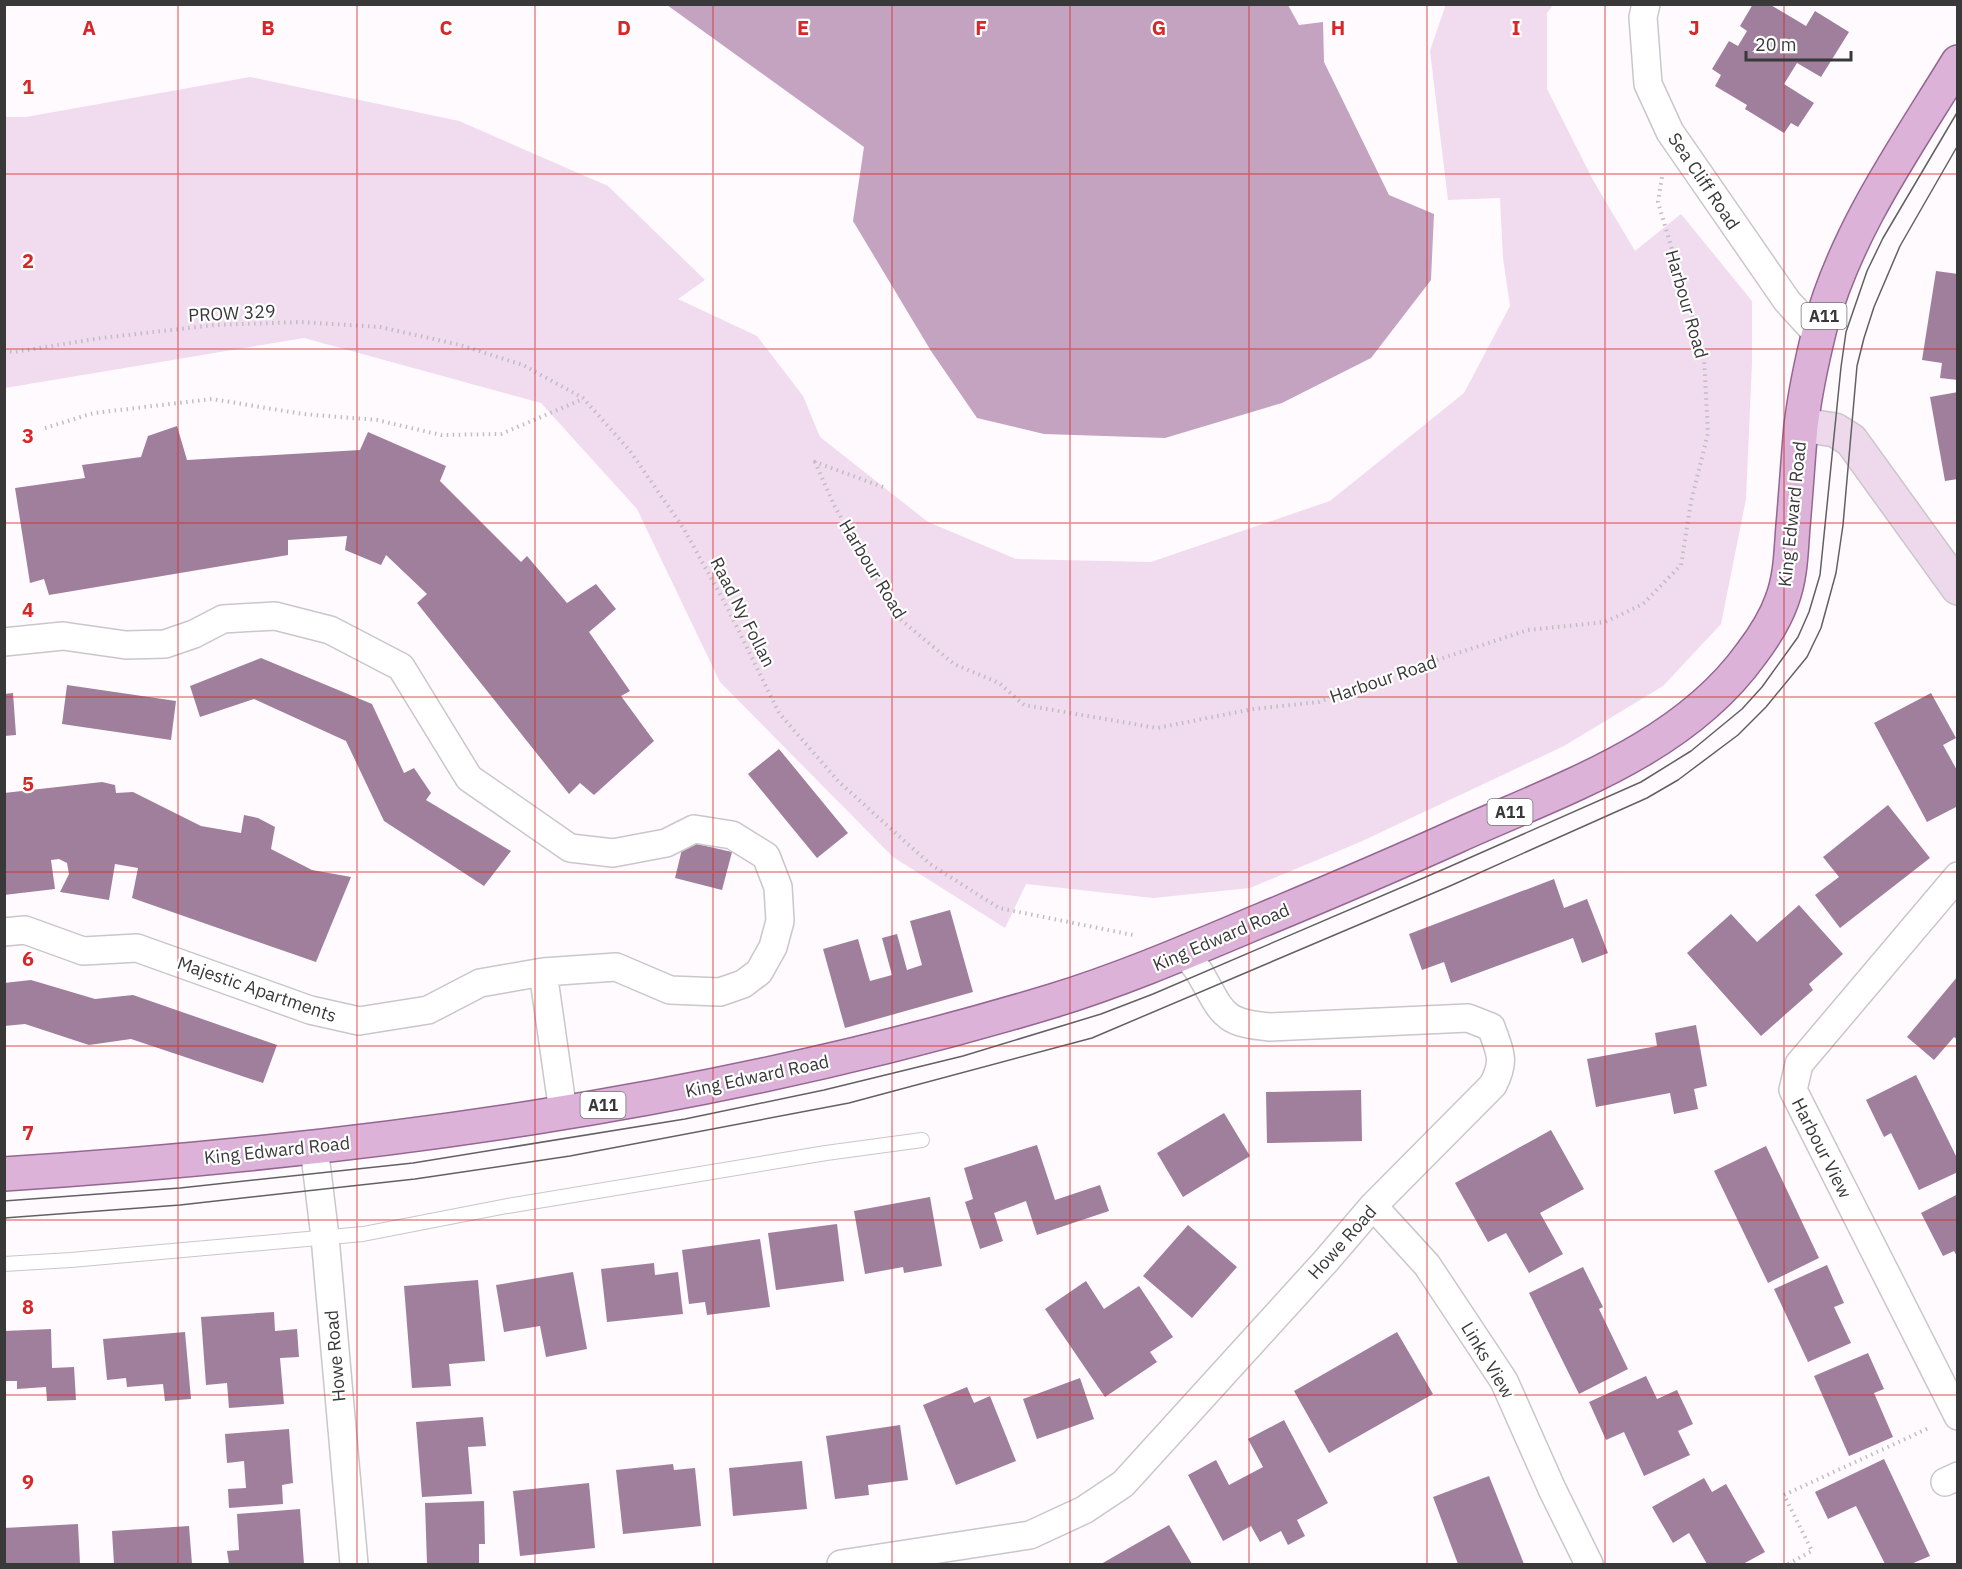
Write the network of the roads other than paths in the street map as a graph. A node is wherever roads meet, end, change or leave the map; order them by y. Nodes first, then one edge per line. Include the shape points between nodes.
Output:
1 (1646, 4) edge
2 (1958, 62) edge
3 (1818, 335) junction
4 (1802, 425) junction
5 (1958, 588) edge
6 (4, 642) edge
7 (1958, 876) edge
8 (4, 932) edge
9 (1184, 953) junction
10 (543, 972) junction
11 (563, 1112) junction
12 (922, 1140) dead end
13 (314, 1147) junction
14 (4, 1174) edge
15 (1373, 1206) junction
16 (325, 1237) junction
17 (4, 1264) edge
18 (1957, 1416) edge
19 (354, 1564) edge
20 (841, 1564) edge
21 (1589, 1564) edge

1 - 3 street, Sea Cliff Road via 1643,17 1648,84 1670,132 1788,301
2 - 3 main road, King Edward Road / A11 via 1862,221 1830,294
3 - 4 main road, King Edward Road / A11
4 - 5 main road via 1835,430 1851,440
4 - 9 main road, King Edward Road / A11 via 1790,572 1782,601 1769,629 1746,661 1692,715 1658,740 1588,777
6 - 10 street, Majestic Apartments via 63,636 126,645 165,644 223,619 275,616 330,630 400,667 469,778 570,848 613,853 666,843 694,828 732,835 766,856 778,887 780,921 773,947 759,972 743,984 720,992 670,990 616,967
7 - 18 street, Harbour View via 1799,1064 1793,1090
8 - 10 street, Majestic Apartments via 25,930 83,951 137,948 310,1010 359,1021 428,1010 480,983
9 - 11 main road, King Edward Road / A11 via 1055,1000 895,1045 678,1093
9 - 15 street, Howe Road via 1223,1013 1240,1023 1270,1027 1468,1018 1491,1027 1502,1070 1493,1085
10 - 11 street
11 - 13 main road, King Edward Road / A11
12 - 16 lane via 507,1206 363,1234
13 - 14 main road, King Edward Road / A11
13 - 16 street, Howe Road
15 - 20 street, Howe Road via 1123,1484 1084,1510 1030,1535
15 - 21 street, Links View via 1427,1265 1504,1381
16 - 17 lane
16 - 19 street, Howe Road

